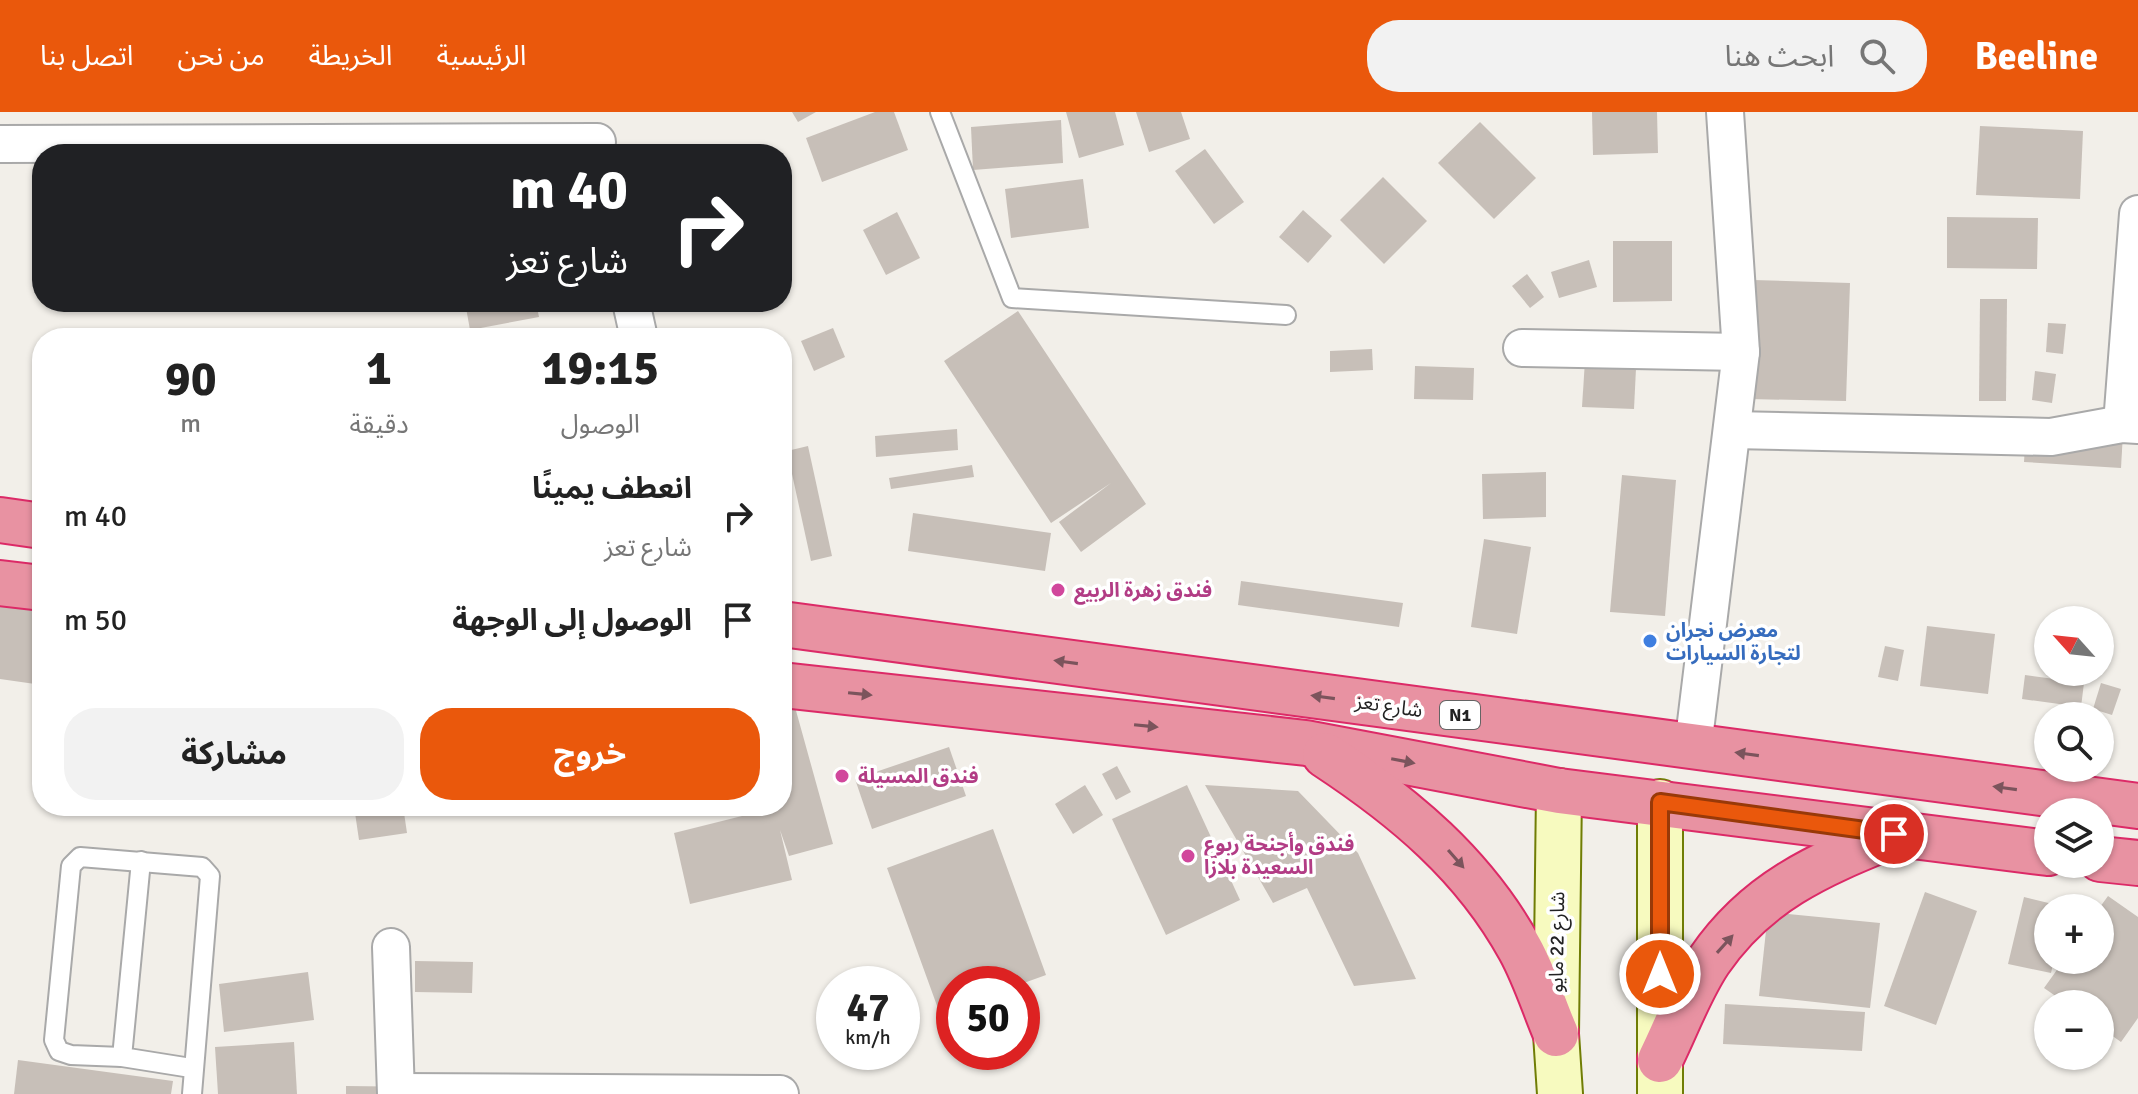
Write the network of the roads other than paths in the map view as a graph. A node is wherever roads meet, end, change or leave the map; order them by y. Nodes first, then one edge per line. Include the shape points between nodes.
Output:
1 (940, 112) edge
2 (1725, 112) edge
3 (595, 136) edge
4 (0, 144) edge
5 (173, 144) edge
6 (32, 147) edge
7 (2138, 214) edge
8 (1286, 315) dead end
9 (1522, 348) dead end
10 (1741, 352) junction
11 (2130, 424) edge
12 (1732, 430) junction
13 (0, 520) edge
14 (32, 525) edge
15 (0, 583) edge
16 (32, 587) edge
17 (792, 625) edge
18 (792, 686) edge
19 (1306, 743) junction
20 (1693, 747) junction
21 (1559, 791) junction
22 (1660, 802) junction
23 (2138, 806) edge
24 (1894, 834) junction
25 (2034, 851) edge
26 (2114, 860) edge
27 (141, 861) junction
28 (2138, 863) edge
29 (391, 947) dead end
30 (1556, 1034) junction
31 (122, 1057) junction
32 (191, 1068) junction
33 (1660, 1077) edge
34 (396, 1093) edge
35 (192, 1094) edge
36 (780, 1094) edge
37 (1560, 1094) edge

1 - 8 lane via 1012,298
2 - 10 street
3 - 5 street
4 - 6 street
7 - 11 street
9 - 10 street
10 - 12 street
11 - 12 street via 2051,437
12 - 20 street
13 - 14 highway
15 - 16 highway
20 -> 17 highway, شارع تعز / N1
18 -> 19 highway
19 -> 21 highway
19 -> 30 highway via 1374,788 1455,856 1520,949
23 -> 20 highway, شارع تعز / N1
21 - 22 highway
21 - 30 main road, شارع 22 مايو
22 - 24 highway
22 - 33 main road
24 - 25 highway
33 -> 24 highway via 1709,961 1768,896 1829,861
26 - 28 highway
27 - 31 lane
27 - 31 lane via 80,857 71,866 68,881 54,1040 59,1051 71,1055
27 - 32 lane via 189,864 210,876
29 - 34 street
30 - 37 main road, شارع 22 مايو
31 - 32 lane
32 - 35 lane
34 - 36 street

